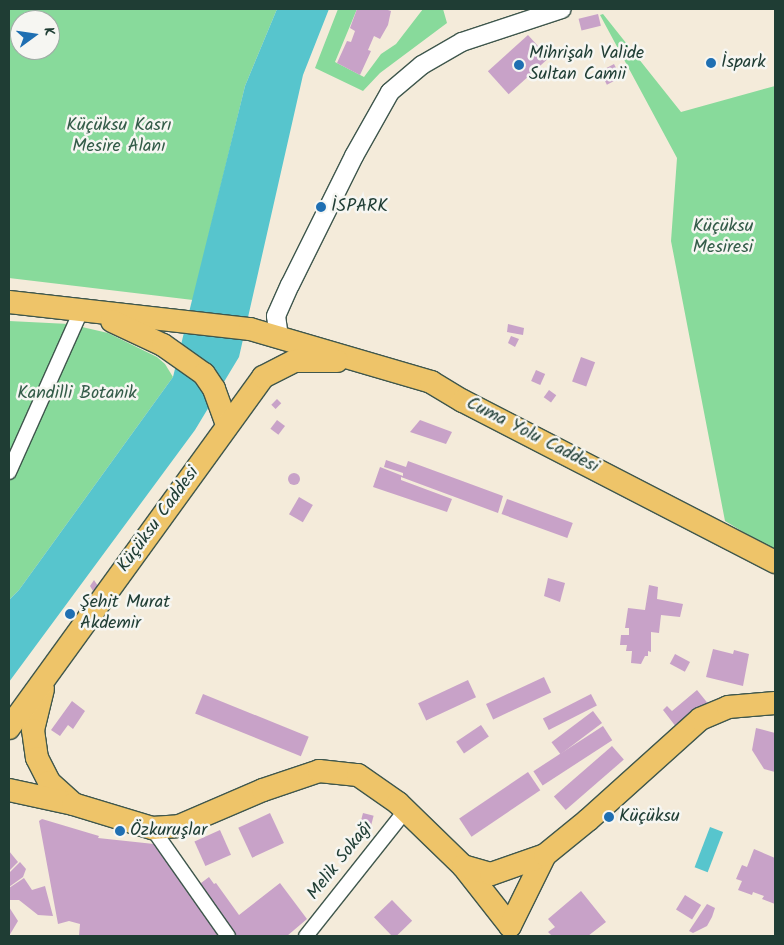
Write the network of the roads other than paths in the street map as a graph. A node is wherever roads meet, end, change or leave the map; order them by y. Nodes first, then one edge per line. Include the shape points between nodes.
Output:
1 (562, 9) edge
2 (9, 302) edge
3 (88, 312) junction
4 (278, 326) junction
5 (394, 370) junction
6 (227, 425) junction
7 (9, 472) edge
8 (770, 561) edge
9 (46, 676) junction
10 (775, 703) edge
11 (9, 728) edge
12 (9, 790) edge
13 (72, 804) junction
14 (406, 810) junction
15 (152, 828) junction
16 (545, 855) junction
17 (464, 866) junction
18 (514, 931) edge
19 (228, 936) edge
20 (306, 936) edge

1 - 4 street via 462,42 422,65 390,92 354,156
2 - 3 main road, Cuma Yolu Caddesi
3 - 4 main road, Cuma Yolu Caddesi via 250,329
3 - 6 main road via 163,345 204,374 214,389
3 - 7 street
4 - 5 main road, Cuma Yolu Caddesi
5 - 6 main road, Küçüksu Caddesi via 331,360 295,361 263,376
5 - 8 main road, Cuma Yolu Caddesi via 431,382
6 - 9 main road, Küçüksu Caddesi
9 - 11 main road, Küçüksu Caddesi
9 - 13 main road via 33,730 37,758 50,782
10 - 16 main road via 728,707 700,719
12 - 13 main road
13 - 15 main road
14 - 15 main road via 358,775 319,771 263,790 179,826
14 - 17 main road
14 - 20 street, Melik Sokağı
15 - 19 street
16 - 17 main road via 491,874
16 - 18 main road
17 - 18 main road

